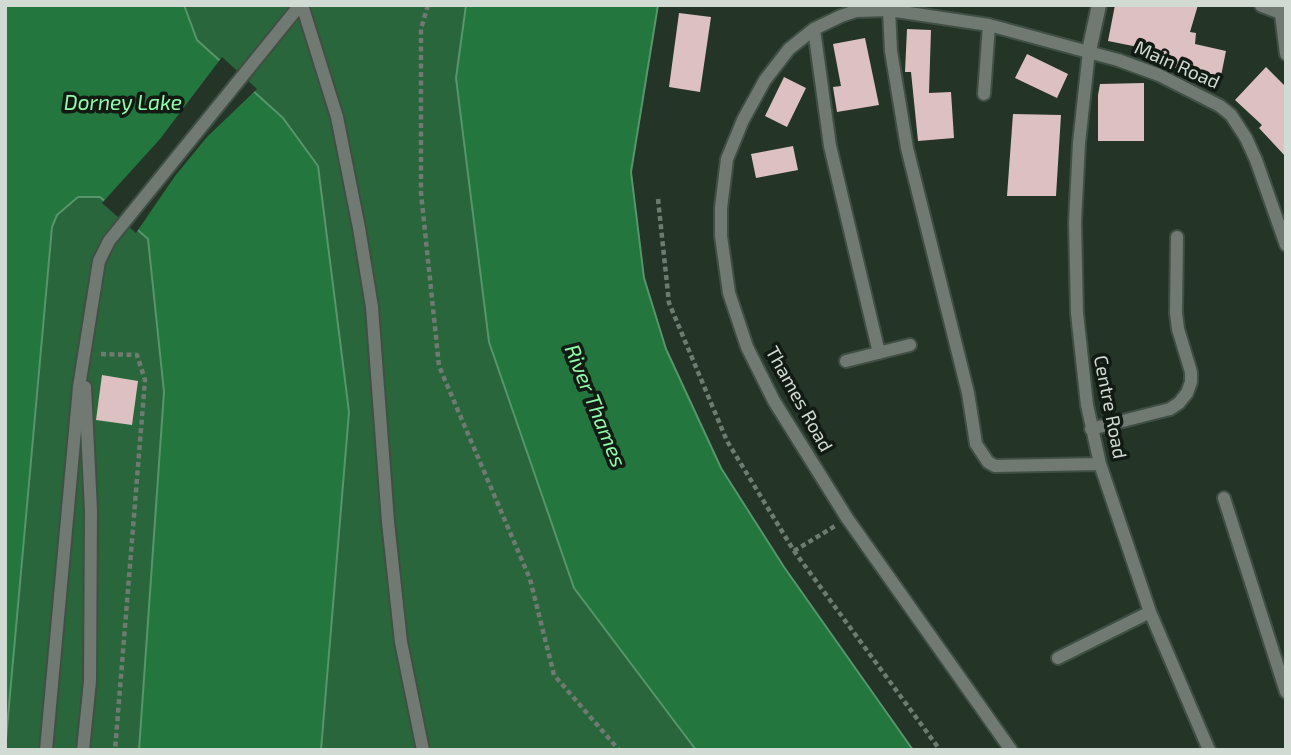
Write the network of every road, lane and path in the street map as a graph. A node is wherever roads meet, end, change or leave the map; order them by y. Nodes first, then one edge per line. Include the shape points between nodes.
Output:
1 (428, 5) edge
2 (1099, 5) edge
3 (1262, 5) edge
4 (301, 6) edge
5 (889, 10) junction
6 (1284, 14) edge
7 (989, 25) junction
8 (814, 29) junction
9 (1089, 51) junction
10 (1286, 54) edge
11 (984, 94) dead end
12 (658, 198) dead end
13 (1177, 237) dead end
14 (1286, 246) edge
15 (910, 345) dead end
16 (84, 352) junction
17 (879, 353) junction
18 (99, 354) dead end
19 (846, 361) dead end
20 (1091, 429) junction
21 (1100, 464) junction
22 (1224, 498) dead end
23 (847, 518) junction
24 (794, 551) junction
25 (1150, 612) junction
26 (1058, 658) dead end
27 (1286, 692) edge
28 (46, 750) edge
29 (83, 750) edge
30 (115, 750) edge
31 (423, 750) edge
32 (619, 750) edge
33 (940, 750) edge
34 (1011, 750) edge
35 (1209, 750) edge

1 - 32 path via 421,29 421,193 439,366 530,579 554,675
2 - 9 street
3 - 6 street
4 - 16 lane via 109,241 99,261
4 - 31 lane via 337,117 372,307 401,642
5 - 7 lane, Thames Road
5 - 8 lane, Thames Road via 856,11
5 - 21 lane via 907,148 965,380 976,444 988,462 1005,467
6 - 10 lane
7 - 9 lane, Thames Road
7 - 11 lane
8 - 17 lane via 830,146
8 - 23 lane, Thames Road via 776,64 733,141 722,181 721,236 729,293 751,356
9 - 14 lane, Main Road via 1158,75 1231,115 1256,160
9 - 20 lane, Centre Road via 1079,143 1075,254 1080,355
12 - 24 path via 670,303 726,441
13 - 20 lane via 1176,313 1191,372 1187,393 1170,409
15 - 17 lane
16 - 28 lane
16 - 29 lane via 91,524 90,681
17 - 19 lane
18 - 30 path via 137,355 145,380
20 - 21 lane, Centre Road
21 - 25 lane, Centre Road
22 - 27 lane
23 - 24 path
23 - 34 lane, Thames Road
24 - 33 path
25 - 26 lane
25 - 35 lane, Centre Road

